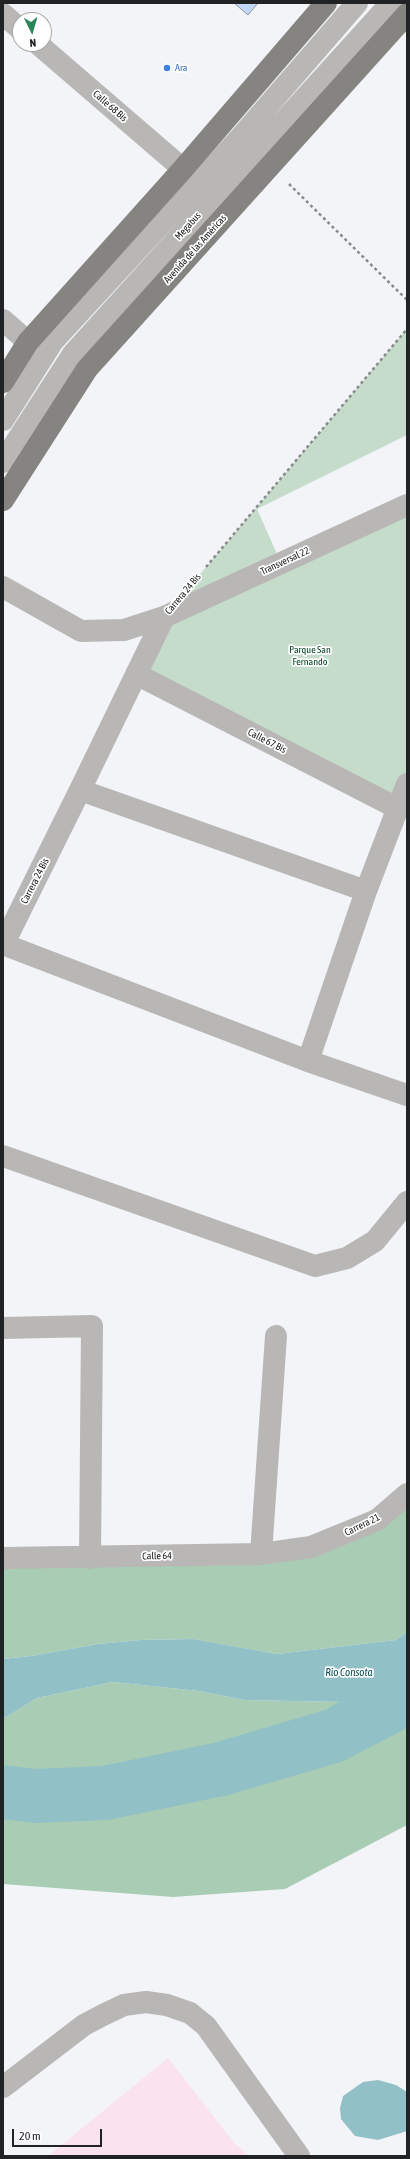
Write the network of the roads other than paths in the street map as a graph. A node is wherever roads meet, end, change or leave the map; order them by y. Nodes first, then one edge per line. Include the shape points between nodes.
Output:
1 (357, 3) edge
2 (391, 3) edge
3 (324, 4) edge
4 (3, 14) edge
5 (407, 14) edge
6 (12, 22) edge
7 (47, 52) edge
8 (183, 169) junction
9 (3, 320) edge
10 (28, 342) junction
11 (3, 382) edge
12 (3, 420) edge
13 (3, 462) edge
14 (3, 500) edge
15 (407, 505) edge
16 (3, 587) edge
17 (164, 617) junction
18 (136, 674) junction
19 (407, 784) edge
20 (80, 790) junction
21 (398, 808) junction
22 (366, 891) junction
23 (3, 944) edge
24 (308, 1061) junction
25 (407, 1095) edge
26 (3, 1156) edge
27 (407, 1202) edge
28 (3, 1328) edge
29 (276, 1336) dead end
30 (407, 1494) edge
31 (311, 1547) joint
32 (262, 1554) junction
33 (3, 1558) edge
34 (90, 1558) junction
35 (3, 2086) edge
36 (299, 2156) edge

1 - 12 street via 240,138 54,341
2 - 13 street, Megabus via 73,354
3 - 8 main road
4 - 6 street
5 - 14 main road, Avenida de las Américas via 87,369
7 - 8 street, Calle 68 Bis
8 - 10 main road
9 - 10 street
10 - 11 main road
15 - 17 street, Transversal 22
16 - 17 street via 81,630 124,630
17 - 18 street, Carrera 24 Bis
18 - 20 street, Carrera 24 Bis
18 - 21 street, Calle 67 Bis
19 - 21 street
20 - 22 street
20 - 23 street, Carrera 24 Bis
21 - 22 street
22 - 24 street
23 - 24 street
24 - 25 street
26 - 27 street via 315,1266 347,1258 375,1240
28 - 34 street via 92,1326
29 - 32 street
30 - 31 street, Carrera 21 via 377,1520
31 - 32 street, Calle 64
32 - 34 street, Calle 64
33 - 34 street, Calle 64
35 - 36 street via 84,2025 102,2015 124,2005 146,2002 167,2004 190,2014 206,2026

